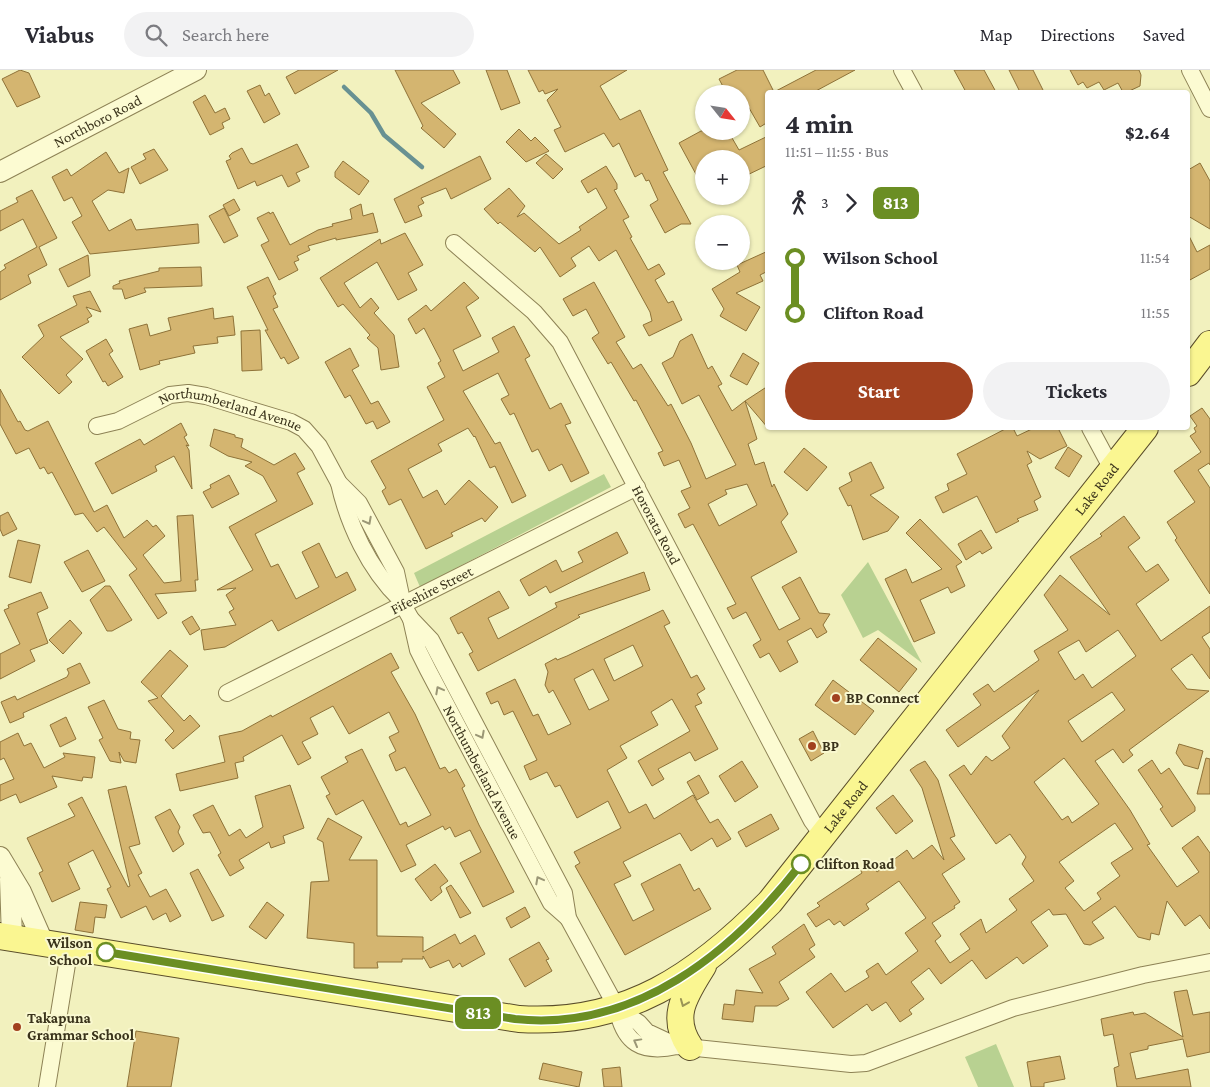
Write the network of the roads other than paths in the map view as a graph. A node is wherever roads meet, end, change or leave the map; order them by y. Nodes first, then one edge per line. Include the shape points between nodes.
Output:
1 (196, 70) edge
2 (902, 70) edge
3 (1190, 70) edge
4 (913, 90) edge
5 (1210, 109) edge
6 (0, 172) edge
7 (454, 243) dead end
8 (1210, 344) edge
9 (1190, 370) edge
10 (97, 426) dead end
11 (1091, 430) edge
12 (1143, 430) edge
13 (1112, 469) junction
14 (637, 487) junction
15 (401, 602) junction
16 (227, 693) dead end
17 (823, 836) junction
18 (0, 857) edge
19 (10, 877) junction
20 (6, 937) edge
21 (43, 942) junction
22 (70, 946) junction
23 (706, 962) junction
24 (1210, 962) edge
25 (617, 1008) junction
26 (683, 1047) junction
27 (47, 1087) edge

1 - 6 street, Northboro Road
2 - 4 street
3 - 5 street
7 - 14 street, Hororata Road via 550,328
8 - 9 main road
10 - 15 street, Northumberland Avenue via 118,421 170,396 188,393 291,422 304,429 319,446 339,483 359,503 396,572
11 - 13 street
12 - 13 main road, Lake Road
13 - 17 main road, Lake Road
14 - 15 street, Fifeshire Street
14 - 17 street, Hororata Road via 812,821
15 - 16 street, Fifeshire Street
15 - 25 street, Northumberland Avenue via 411,619 431,640 564,893 568,918
17 - 23 main road, Lake Road via 770,902
18 - 19 street
19 - 20 street
19 - 21 street via 21,892
20 - 21 main road, Lake Road
21 - 22 main road, Lake Road
22 - 25 main road, Lake Road via 515,1019 560,1019
22 - 27 street
23 - 25 main road, Lake Road via 672,984
23 -> 26 main road via 680,1011
24 - 26 street via 1143,975 1014,1008 866,1063
25 - 26 street via 647,1032

